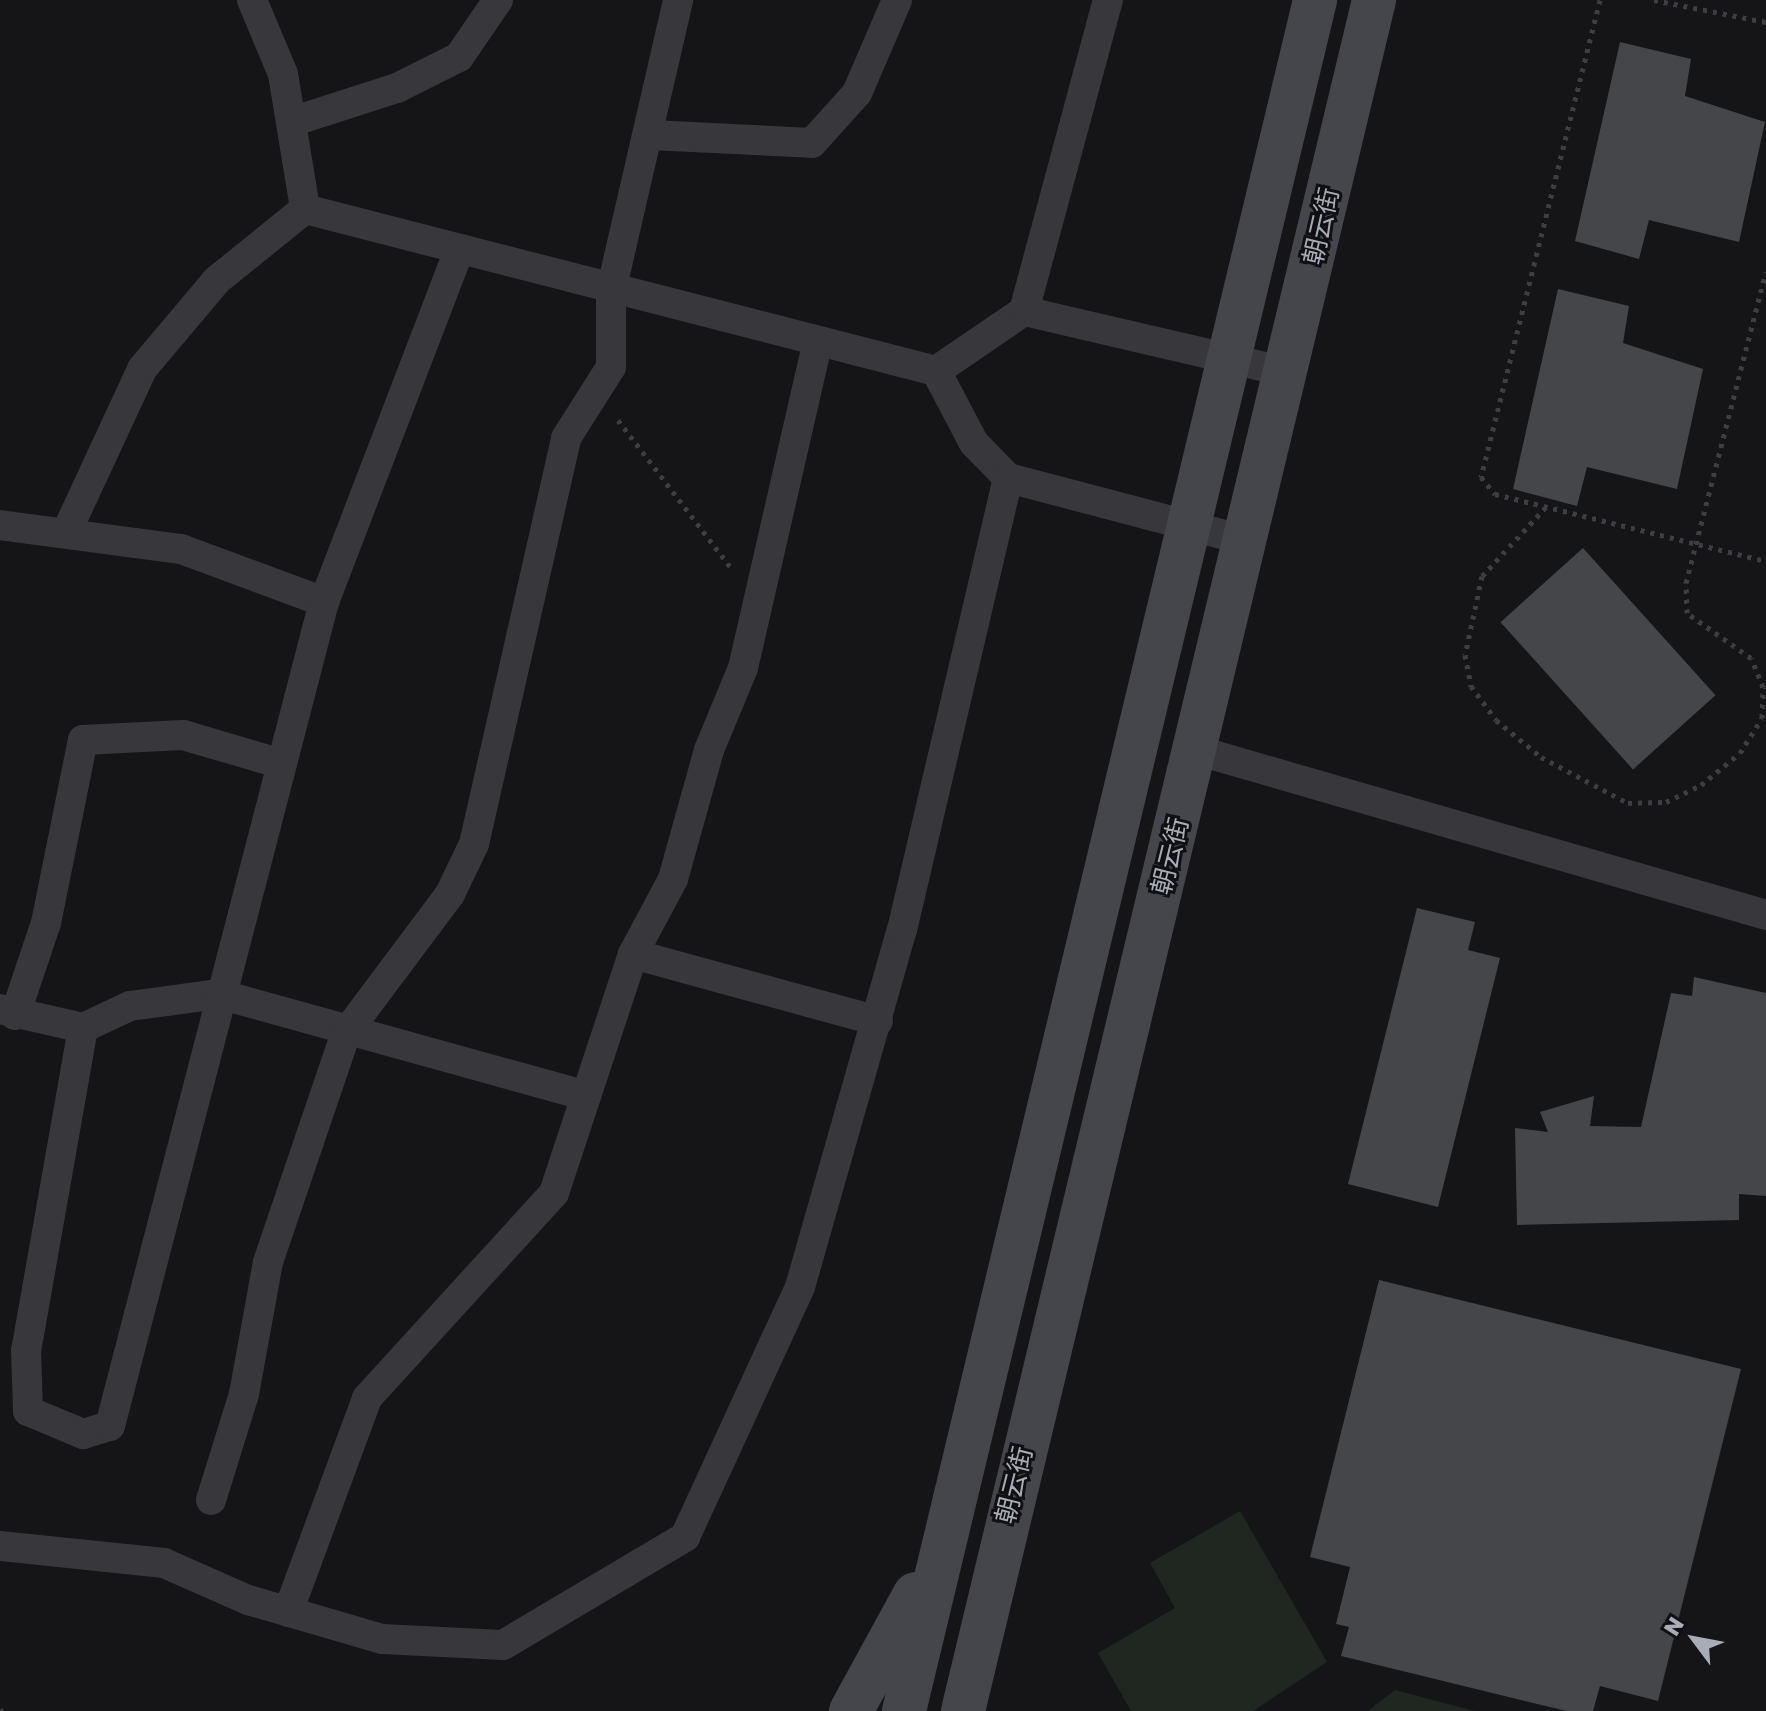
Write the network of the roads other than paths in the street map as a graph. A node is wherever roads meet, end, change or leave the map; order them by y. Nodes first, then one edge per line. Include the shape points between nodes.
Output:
1 (252, 0) edge
2 (498, 0) edge
3 (678, 0) edge
4 (897, 0) edge
5 (1108, 0) edge
6 (1315, 0) edge
7 (1374, 0) edge
8 (291, 122) junction
9 (651, 135) junction
10 (305, 209) junction
11 (459, 250) junction
12 (611, 291) junction
13 (1024, 311) junction
14 (817, 346) junction
15 (1231, 358) junction
16 (936, 371) junction
17 (1286, 372) junction
18 (1008, 478) junction
19 (0, 525) edge
20 (1189, 526) junction
21 (66, 533) junction
22 (1244, 540) junction
23 (324, 602) junction
24 (1196, 750) junction
25 (282, 764) junction
26 (1766, 915) edge
27 (633, 954) junction
28 (219, 994) junction
29 (7, 1012) edge
30 (878, 1021) junction
31 (83, 1028) junction
32 (346, 1033) junction
33 (586, 1096) junction
34 (211, 1500) dead end
35 (0, 1546) edge
36 (939, 1550) junction
37 (288, 1612) junction
38 (964, 1707) edge
39 (851, 1711) edge
40 (904, 1711) edge

1 - 8 street via 283,74
2 - 8 street via 459,57 397,88
3 - 9 street
4 - 9 street via 857,93 812,143
5 - 13 street
6 - 15 main road
7 - 17 main road, 朝云街
8 - 10 street
9 - 12 street
10 - 11 street
10 - 21 street via 217,280 142,369
11 - 12 street
11 - 23 street
12 - 14 street
12 - 32 street via 611,367 566,438 474,844 450,894
13 - 15 street
13 - 16 street
14 - 16 street
14 - 27 street via 758,602 673,879
15 - 17 street
15 - 20 main road
16 - 18 street via 974,443
17 - 22 main road, 朝云街
18 - 20 street
18 - 30 street
19 - 21 street
20 - 22 street
20 - 36 main road
21 - 23 street via 181,549
22 - 24 main road, 朝云街
23 - 25 street
24 - 26 street
24 - 38 main road, 朝云街
25 - 28 street
25 - 29 street via 183,735 83,740 46,923
27 - 30 street
27 - 33 street
28 - 31 street via 130,1006
28 - 31 street via 110,1426 83,1434 28,1411 26,1350
28 - 32 street
29 - 31 street
30 - 37 street via 800,1287 685,1537 503,1645 382,1639
32 - 33 street
32 - 34 street via 268,1262 244,1394
33 - 37 street via 554,1193 367,1398
35 - 37 street via 164,1563
36 - 39 main road
36 - 40 main road

